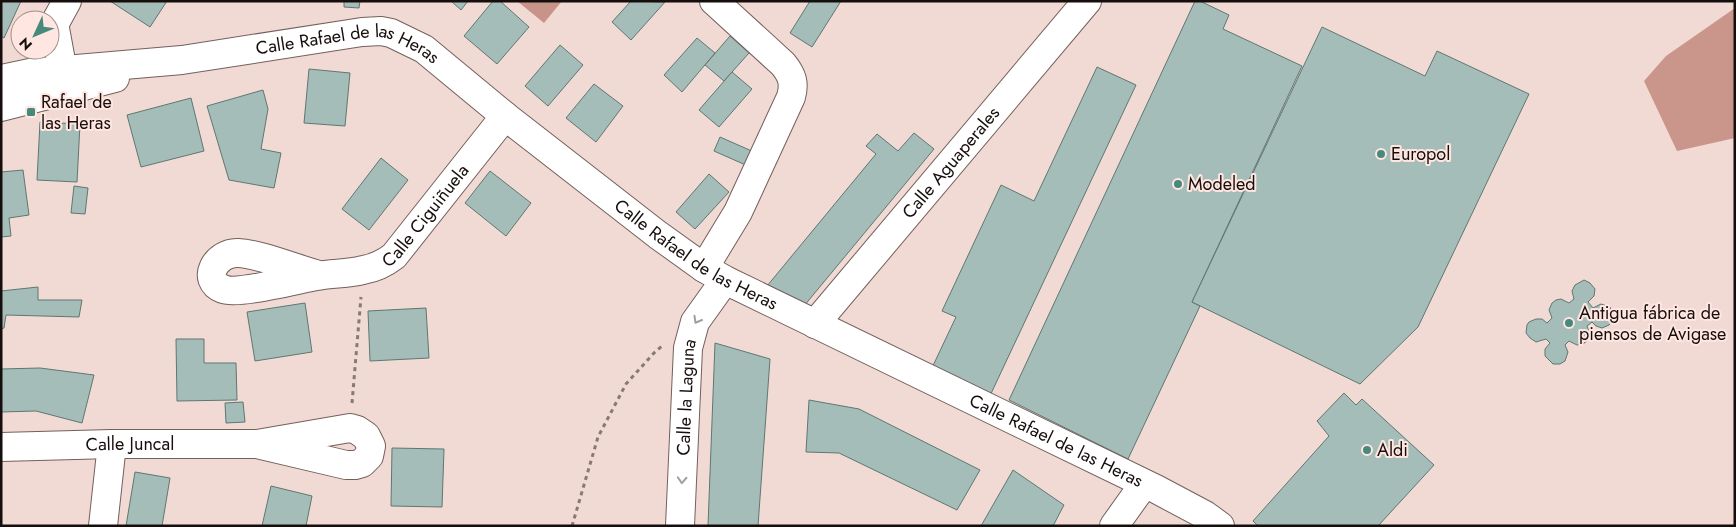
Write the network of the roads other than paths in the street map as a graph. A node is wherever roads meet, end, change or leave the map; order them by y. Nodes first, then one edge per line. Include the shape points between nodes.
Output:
1 (714, 1) edge
2 (1087, 1) edge
3 (60, 42) edge
4 (35, 61) edge
5 (1, 79) edge
6 (65, 80) junction
7 (1, 107) edge
8 (505, 116) junction
9 (715, 266) junction
10 (319, 275) dead end
11 (815, 324) junction
12 (112, 444) junction
13 (257, 444) junction
14 (1, 447) edge
15 (1144, 484) junction
16 (102, 526) edge
17 (680, 526) edge
18 (1114, 526) edge
19 (1220, 526) edge

1 - 9 street, Calle Rafael de las Heras via 783,64 794,85
2 - 11 street, Calle Aguaperales
3 - 6 street
4 - 5 street, Calle Rafael de las Heras
4 - 6 street, Calle Rafael de las Heras
6 - 7 street, Calle Rafael de las Heras
6 - 8 street, Calle Rafael de las Heras via 313,38 380,31 401,36 424,49
8 - 9 street, Calle Rafael de las Heras via 658,235
8 - 10 street, Calle Ciguiñuela via 394,256 363,270
9 - 11 street, Calle Rafael de las Heras
9 -> 17 street, Calle la Laguna via 688,348
11 - 15 street, Calle Rafael de las Heras
12 - 13 street, Calle Juncal
12 - 14 street, Calle Juncal
12 - 16 street
13 - 13 street, Calle Juncal via 350,428 366,436 371,446 369,456 362,463 346,465
15 - 18 street
15 - 19 street, Calle Rafael de las Heras

